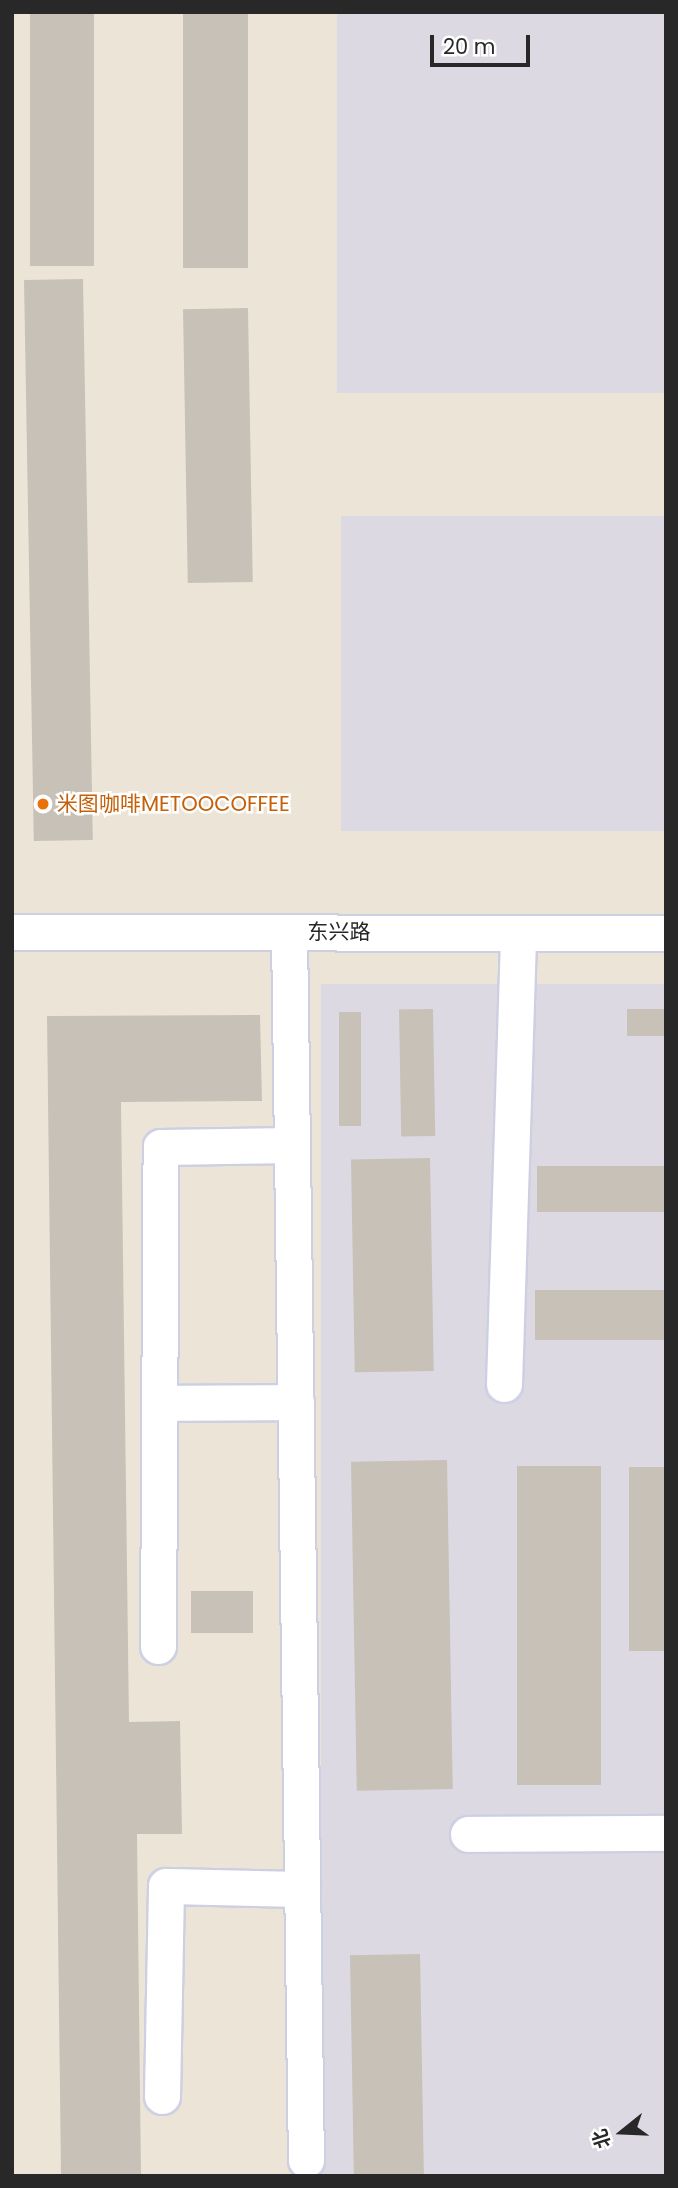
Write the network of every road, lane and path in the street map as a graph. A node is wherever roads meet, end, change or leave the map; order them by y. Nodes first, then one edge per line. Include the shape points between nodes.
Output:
1 (12, 932) edge
2 (289, 932) junction
3 (518, 933) junction
4 (666, 933) edge
5 (292, 1145) junction
6 (504, 1384) dead end
7 (296, 1402) junction
8 (160, 1403) junction
9 (158, 1646) dead end
10 (666, 1833) edge
11 (468, 1834) dead end
12 (302, 1889) junction
13 (162, 2096) dead end
14 (306, 2160) dead end

1 - 2 street, 东兴路
2 - 3 street, 东兴路
2 - 5 street
3 - 4 street, 东兴路
3 - 6 street
5 - 7 street
5 - 8 street via 161,1147
7 - 8 street
7 - 12 street
8 - 9 street
10 - 11 street
12 - 13 street via 166,1886
12 - 14 street

